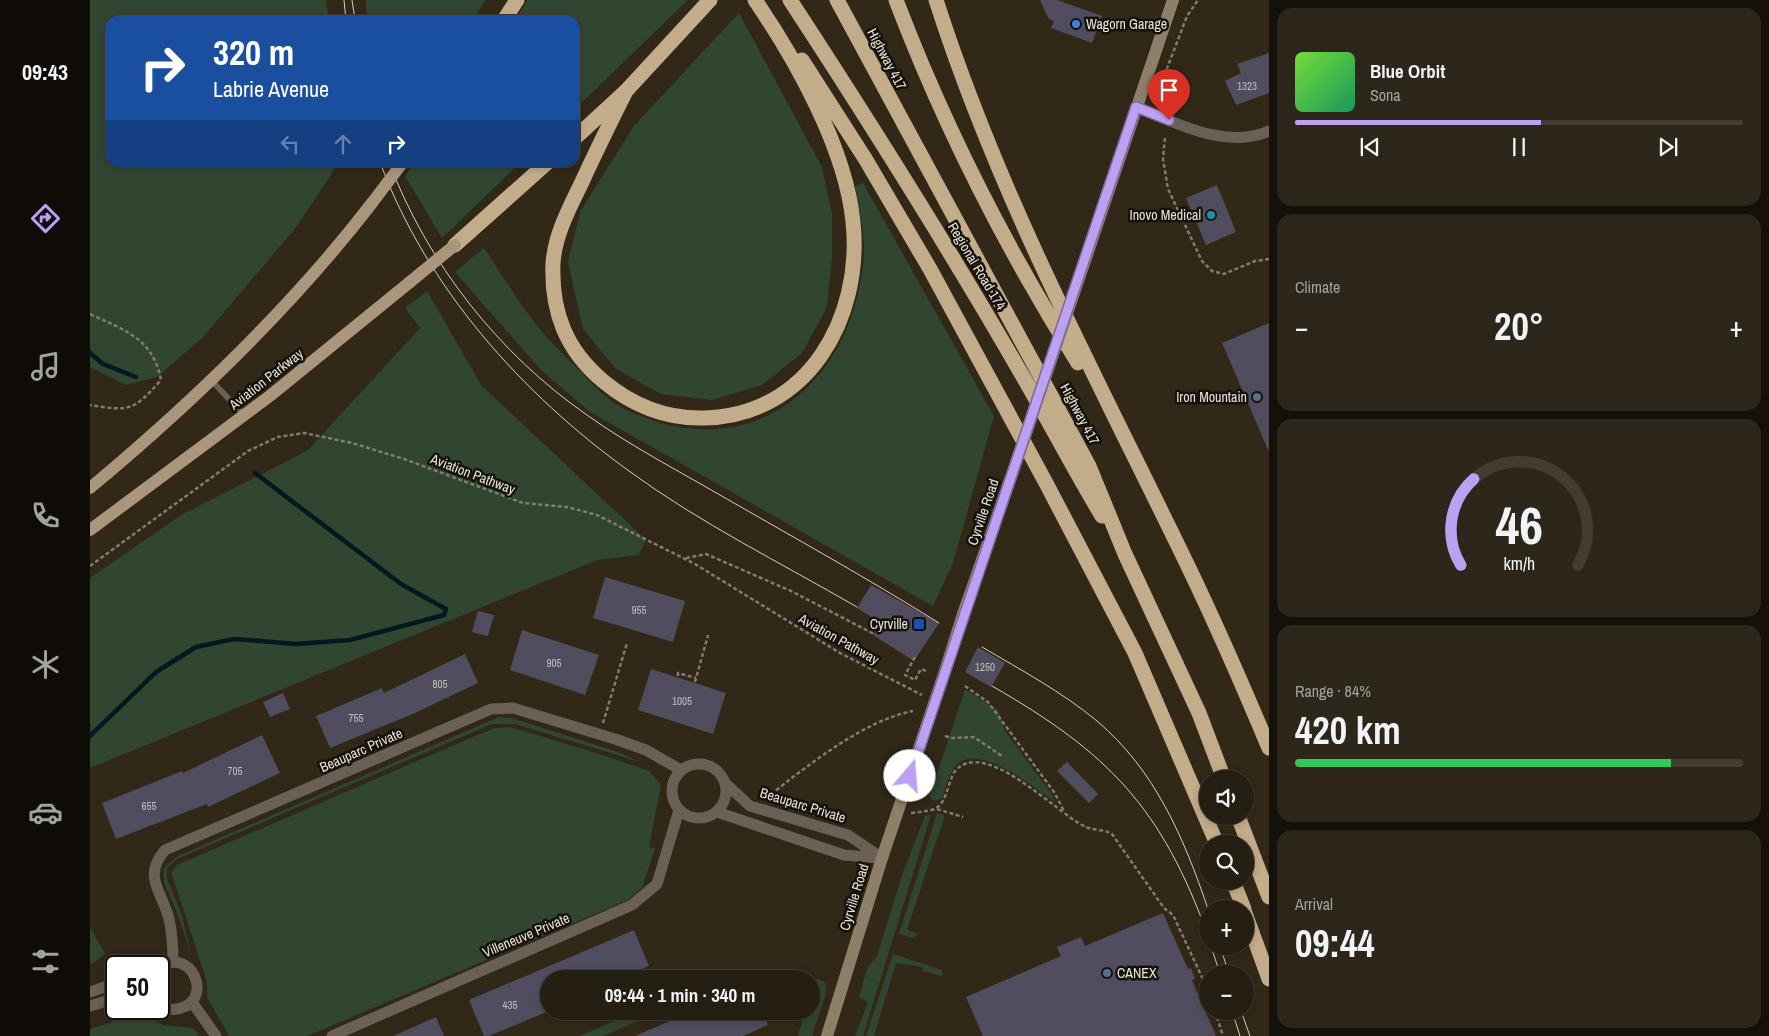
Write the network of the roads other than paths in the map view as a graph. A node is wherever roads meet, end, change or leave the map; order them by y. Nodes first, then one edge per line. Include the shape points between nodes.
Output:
1 (516, 0) edge
2 (710, 0) edge
3 (755, 0) edge
4 (790, 0) edge
5 (837, 0) edge
6 (896, 0) edge
7 (936, 0) edge
8 (1173, 0) edge
9 (507, 15) edge
10 (784, 44) junction
11 (626, 91) junction
12 (1136, 107) junction
13 (1269, 131) edge
14 (580, 133) edge
15 (399, 167) edge
16 (542, 167) edge
17 (456, 245) joint
18 (210, 379) junction
19 (244, 415) junction
20 (1118, 425) junction
21 (90, 488) edge
22 (90, 530) edge
23 (1125, 554) junction
24 (1269, 748) edge
25 (681, 770) junction
26 (1221, 770) edge
27 (725, 783) junction
28 (679, 810) junction
29 (717, 812) junction
30 (1241, 825) edge
31 (1213, 835) edge
32 (882, 858) junction
33 (1269, 897) edge
34 (1254, 938) edge
35 (173, 962) junction
36 (170, 963) edge
37 (1269, 979) edge
38 (105, 987) edge
39 (90, 992) edge
40 (105, 1001) edge
41 (192, 1002) junction
42 (90, 1006) edge
43 (170, 1008) edge
44 (216, 1036) edge
45 (332, 1036) edge
46 (827, 1036) edge

1 - 9 highway
2 - 11 highway
3 - 10 highway
4 - 23 highway, Regional Road 174 via 921,203
5 - 23 highway, Highway 417 via 1090,466
6 - 20 highway via 946,121 1037,298
7 - 20 highway, Highway 417 via 996,165
8 - 12 main road, Cyrville Road
10 - 11 highway via 824,125 846,184 854,224 853,264 841,322 823,355 786,392 744,413 692,418 642,408 614,390 579,359 560,323 553,281 558,235
10 - 31 highway via 800,58 866,160 1000,397 1135,653
11 - 14 highway
12 - 13 street via 1215,136 1244,137
12 - 32 main road, Cyrville Road, bridge
15 - 18 main road, bridge via 324,260
16 - 17 highway
17 - 19 main road, Aviation Parkway, bridge
18 - 19 lane
18 - 21 main road
19 - 22 main road, Aviation Parkway
20 - 24 highway, Highway 417 via 1188,566
23 - 26 highway, Highway 417 via 1199,713
25 - 27 street via 701,764 720,773
25 - 28 street via 672,789 673,800
25 - 35 street, Beauparc Private via 646,750 599,734 513,708 491,709 166,850 156,861 153,876 169,918
27 - 29 street via 726,794
27 - 32 street, Beauparc Private via 750,806 848,835
28 - 29 street via 697,819
28 - 45 street, Villeneuve Private via 657,884 632,905
29 - 32 street via 844,855
30 - 33 highway
32 - 46 main road, Cyrville Road
34 - 37 highway
35 - 36 street
35 - 41 street via 182,964 195,976 196,994
38 - 39 street
40 - 42 street
41 - 43 street via 185,1008
41 - 44 street

